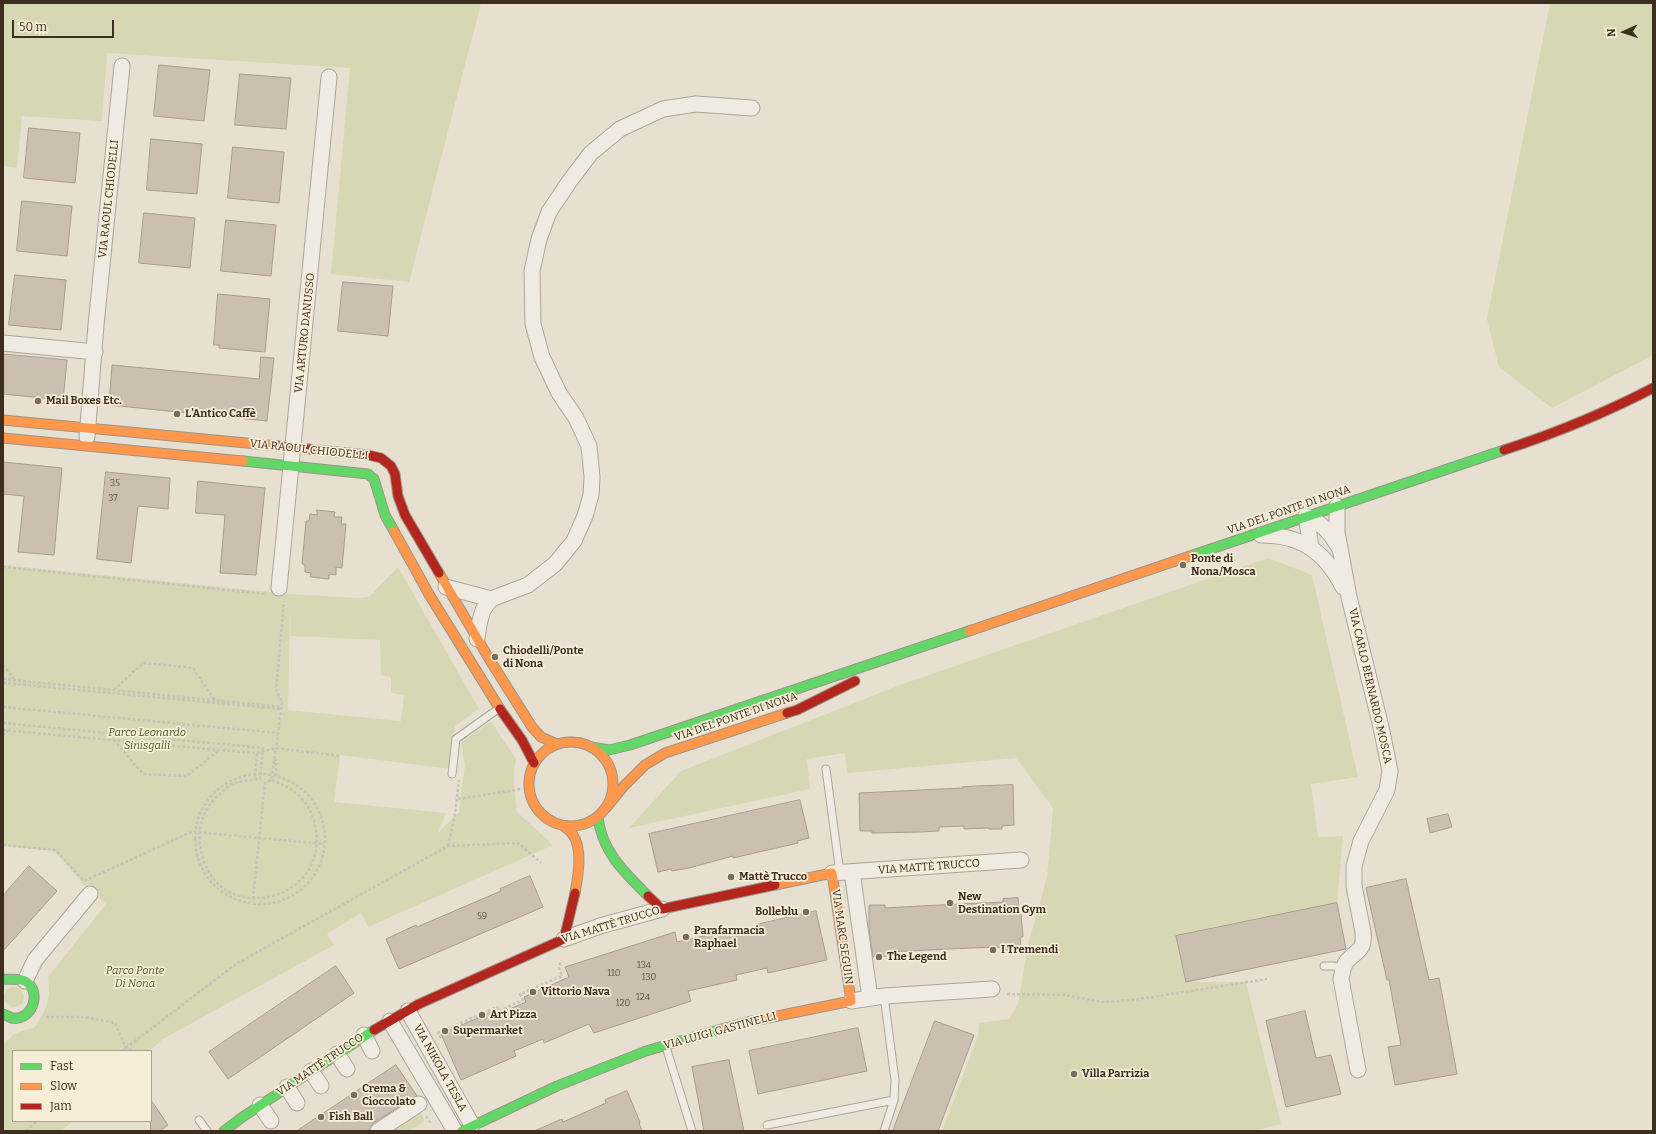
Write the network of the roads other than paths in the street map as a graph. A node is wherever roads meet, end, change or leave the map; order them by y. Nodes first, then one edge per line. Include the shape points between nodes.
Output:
1 (122, 66) dead end
2 (329, 77) dead end
3 (752, 108) dead end
4 (3, 343) edge
5 (95, 352) junction
6 (1653, 388) edge
7 (3, 420) edge
8 (88, 428) junction
9 (3, 438) edge
10 (86, 446) junction
11 (294, 448) junction
12 (292, 466) junction
13 (1337, 506) junction
14 (1306, 516) junction
15 (1253, 535) junction
16 (1311, 547) junction
17 (1340, 549) junction
18 (446, 587) junction
19 (275, 591) road end
20 (1349, 597) junction
21 (491, 599) junction
22 (477, 639) junction
23 (929, 645) junction
24 (499, 708) junction
25 (557, 744) junction
26 (591, 746) junction
27 (534, 763) junction
28 (826, 769) dead end
29 (452, 774) dead end
30 (606, 808) junction
31 (598, 817) junction
32 (564, 826) junction
33 (1021, 860) dead end
34 (842, 873) junction
35 (90, 894) dead end
36 (662, 909) junction
37 (564, 939) junction
38 (1324, 966) dead end
39 (1343, 970) junction
40 (10, 981) edge
41 (992, 989) dead end
42 (877, 997) junction
43 (851, 1001) junction
44 (408, 1011) junction
45 (6, 1018) edge
46 (390, 1021) junction
47 (364, 1035) junction
48 (666, 1045) junction
49 (372, 1051) dead end
50 (336, 1054) junction
51 (347, 1069) dead end
52 (1358, 1070) dead end
53 (311, 1071) junction
54 (321, 1086) dead end
55 (287, 1087) junction
56 (894, 1100) junction
57 (297, 1103) dead end
58 (419, 1104) dead end
59 (260, 1105) junction
60 (199, 1120) dead end
61 (271, 1121) dead end
62 (767, 1125) dead end
63 (467, 1128) edge
64 (207, 1131) edge
65 (224, 1131) edge
66 (378, 1131) edge
67 (455, 1131) edge
68 (692, 1131) edge
69 (884, 1131) edge

1 - 5 street, VIA RAOUL CHIODELLI
2 - 11 street, VIA ARTURO DANUSSO
3 - 21 street via 696,104 663,109 620,130 591,153 549,212 539,239 532,271 533,324 542,357 589,446 591,495 574,541 555,564 528,585
4 - 5 street
5 - 8 street, VIA RAOUL CHIODELLI
6 - 13 main road, VIA DEL PONTE DI NONA via 1613,409 1542,438
7 - 8 main road, VIA RAOUL CHIODELLI
8 - 10 street, VIA RAOUL CHIODELLI
8 - 11 main road, VIA RAOUL CHIODELLI
9 - 10 main road, VIA RAOUL CHIODELLI
10 - 12 main road, VIA RAOUL CHIODELLI
11 - 12 street, VIA ARTURO DANUSSO
11 - 18 main road, VIA RAOUL CHIODELLI via 368,455 386,462 395,474 398,496 405,515
12 - 19 street, VIA ARTURO DANUSSO
12 - 24 main road, VIA RAOUL CHIODELLI via 358,472 368,474 374,479 390,523 430,596
13 - 14 main road, VIA DEL PONTE DI NONA
13 - 17 street, VIA CARLO BERNARDO MOSCA via 1336,524
14 - 15 main road, VIA DEL PONTE DI NONA
14 - 16 street
14 - 17 street, VIA CARLO BERNARDO MOSCA via 1324,528
15 - 16 street, VIA CARLO BERNARDO MOSCA via 1284,537
15 - 23 main road, VIA DEL PONTE DI NONA
16 - 20 street, VIA CARLO BERNARDO MOSCA via 1329,565
17 - 20 street, VIA CARLO BERNARDO MOSCA
18 - 21 street
18 - 22 main road, VIA RAOUL CHIODELLI
20 - 39 street, VIA CARLO BERNARDO MOSCA via 1390,775 1385,795 1366,828 1355,858 1354,883 1363,941 1360,950 1346,962
21 - 22 street via 483,610 478,624
22 - 25 main road, VIA RAOUL CHIODELLI via 532,727 541,737
23 - 26 main road, VIA DEL PONTE DI NONA via 630,745 609,750
23 - 30 main road, VIA DEL PONTE DI NONA via 797,710 665,753 645,765
24 - 27 main road, VIA RAOUL CHIODELLI via 522,740
24 - 29 lane via 456,739
25 - 26 main road via 580,742
25 - 27 main road via 544,751
26 - 30 main road via 604,758 612,774 612,791
27 - 32 main road via 529,785 531,797 543,816
28 - 34 lane
30 - 31 main road
31 - 32 main road via 588,823
31 - 36 main road via 602,839 613,856 635,883
32 - 37 main road via 574,836 578,849 577,877
33 - 34 street, VIA MATTÈ TRUCCO
34 - 36 main road, VIA MATTÈ TRUCCO
34 - 42 street, VIA MARC SEGUIN
34 - 43 main road, VIA MARC SEGUIN
35 - 40 street via 35,960
36 - 37 street, VIA MATTÈ TRUCCO
37 - 44 main road, VIA MATTÈ TRUCCO
38 - 39 lane via 1334,966
39 - 52 street via 1342,987
40 - 45 main road via 31,986 34,1005 24,1016
41 - 42 street, VIA LUIGI GASTINELLI
42 - 43 street, VIA LUIGI GASTINELLI
42 - 56 lane via 895,1080
43 - 48 main road, VIA LUIGI GASTINELLI via 748,1022
44 - 46 main road, VIA MATTÈ TRUCCO
44 - 63 street, VIA NIKOLA TESLA
46 - 47 main road, VIA MATTÈ TRUCCO
46 - 67 street, VIA NIKOLA TESLA
47 - 49 street
47 - 50 main road, VIA MATTÈ TRUCCO
48 - 63 main road, VIA LUIGI GASTINELLI via 557,1086
48 - 68 lane
50 - 51 street
50 - 53 main road, VIA MATTÈ TRUCCO
53 - 54 street
53 - 55 main road, VIA MATTÈ TRUCCO
55 - 57 street
55 - 59 main road, VIA MATTÈ TRUCCO
56 - 62 lane
56 - 69 lane
58 - 66 street
59 - 61 street
59 - 65 main road, VIA MATTÈ TRUCCO
60 - 64 lane

